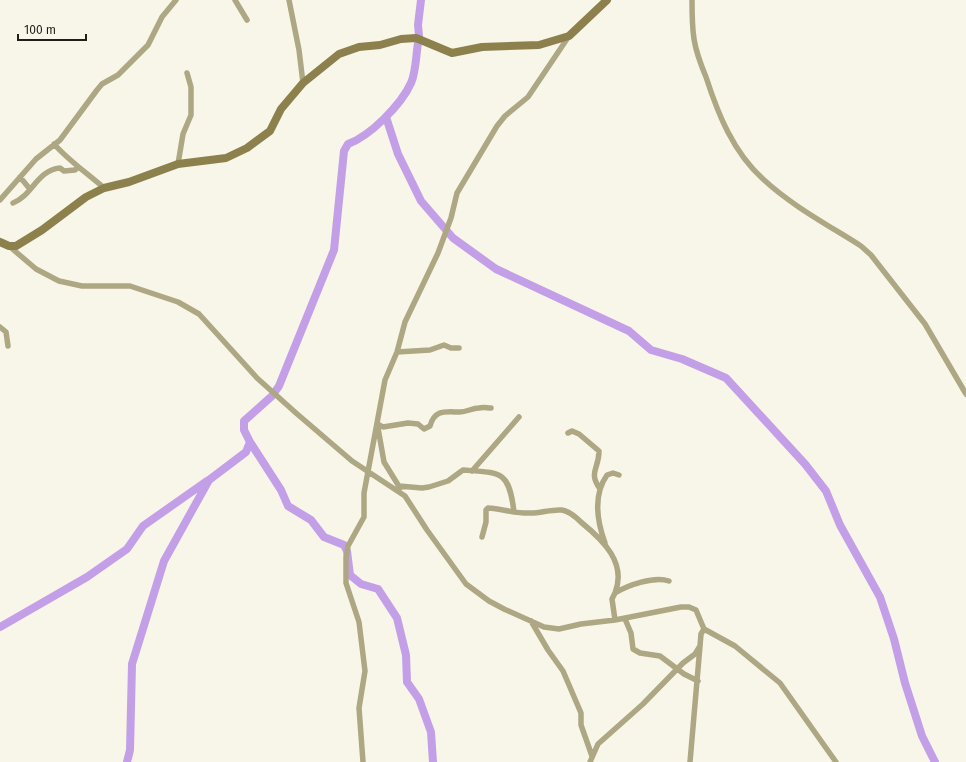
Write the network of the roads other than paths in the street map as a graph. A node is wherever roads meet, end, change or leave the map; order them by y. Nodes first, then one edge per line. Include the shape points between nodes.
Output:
1 (176, 0) edge
2 (235, 0) edge
3 (289, 0) edge
4 (607, 0) edge
5 (692, 0) edge
6 (247, 20) dead end
7 (569, 36) junction
8 (187, 73) dead end
9 (303, 83) junction
10 (54, 144) junction
11 (178, 164) junction
12 (78, 167) junction
13 (20, 177) junction
14 (29, 188) junction
15 (104, 188) junction
16 (0, 200) edge
17 (13, 203) dead end
18 (0, 242) edge
19 (9, 246) junction
20 (0, 327) edge
21 (8, 346) dead end
22 (459, 348) dead end
23 (397, 352) junction
24 (966, 394) edge
25 (491, 408) dead end
26 (519, 417) dead end
27 (378, 424) junction
28 (568, 433) dead end
29 (472, 471) junction
30 (367, 472) junction
31 (619, 475) dead end
32 (399, 486) junction
33 (600, 489) junction
34 (405, 496) junction
35 (514, 512) junction
36 (482, 537) dead end
37 (607, 547) junction
38 (669, 581) dead end
39 (615, 593) junction
40 (626, 619) junction
41 (615, 620) junction
42 (531, 621) junction
43 (704, 630) junction
44 (700, 646) junction
45 (677, 669) junction
46 (698, 681) junction
47 (591, 759) edge
48 (363, 762) edge
49 (690, 762) edge
50 (836, 762) edge

1 - 10 street via 162,17 148,45 118,75 102,84 60,140
2 - 6 street
3 - 9 street
4 - 7 street
5 - 24 street via 693,33 697,52 726,129 747,162 785,197 861,246 871,256 925,324
7 - 9 street via 539,45 482,47 452,52 416,38 401,39 359,47 339,54
7 - 23 street via 528,97 504,116 457,193 440,248 409,311
8 - 11 street via 191,86 191,115 183,134
9 - 11 street via 281,109 270,132 247,148 221,159
10 - 12 street
10 - 13 street
11 - 15 street via 129,182
12 - 14 street via 75,170 64,171 54,168 41,175
12 - 15 street
13 - 14 street
13 - 16 street
14 - 17 street
15 - 19 street via 86,197 30,238 16,246
18 - 19 street
19 - 30 street via 36,269 59,281 82,286 130,286 189,307 199,314 268,388
20 - 21 street via 6,332
22 - 23 street via 444,345 430,350
23 - 27 street via 385,380
25 - 27 street via 447,411 434,416 428,428 424,429 418,424 408,423 383,428
26 - 29 street
27 - 30 street
27 - 32 street via 384,462
28 - 33 street via 572,431 579,434 599,452 593,474 594,481
29 - 32 street via 463,470 448,481 429,487
29 - 35 street via 500,475 509,488
30 - 34 street
30 - 48 street via 363,522 348,546 345,571 348,591 359,622 364,659 365,678 359,708
31 - 33 street via 607,475
32 - 34 street
33 - 37 street via 599,521
34 - 42 street via 466,584 488,601
35 - 36 street via 488,508
35 - 37 street via 530,514 562,510 573,515
37 - 39 street via 617,567
38 - 39 street via 661,578
39 - 41 street via 612,599
40 - 41 street
40 - 43 street via 689,607 696,610
40 - 45 street via 633,649 640,653 660,656
41 - 42 street via 559,629 544,627
42 - 47 street via 563,671 580,713
43 - 44 street
43 - 50 street via 735,646 780,683
44 - 45 street via 695,654
44 - 46 street
45 - 46 street
45 - 47 street via 598,744
46 - 49 street

